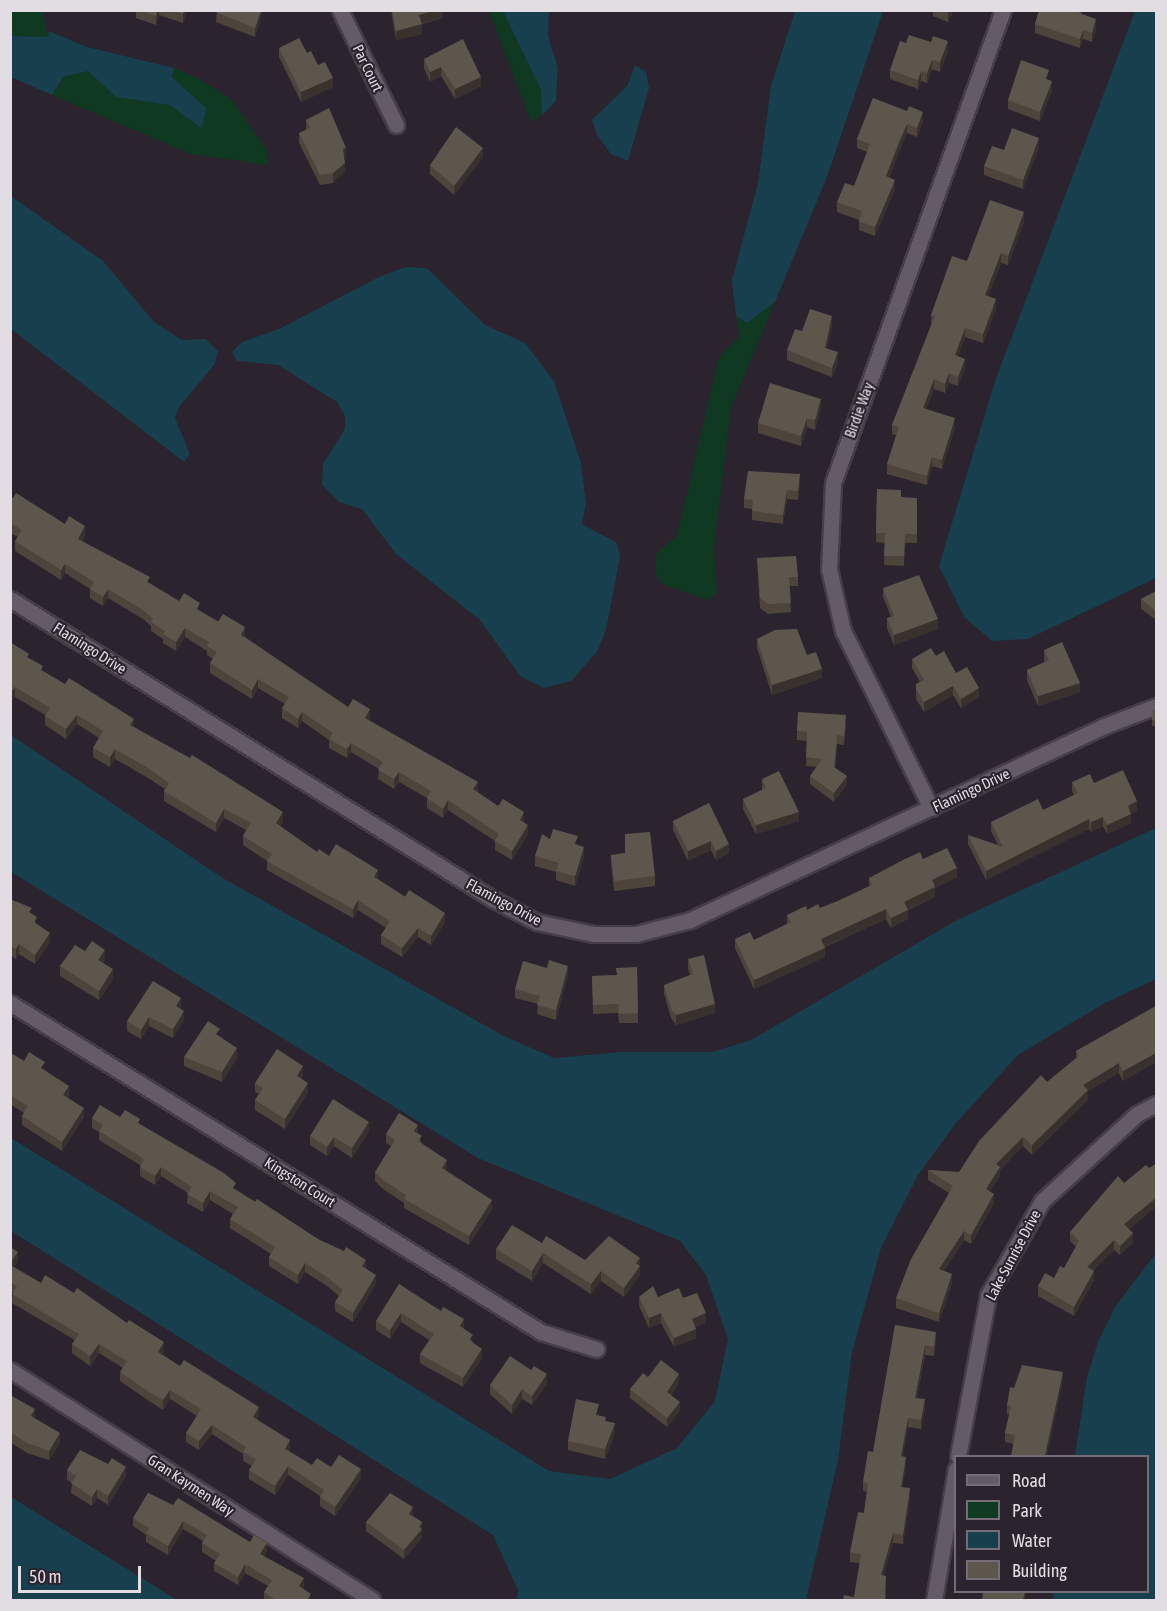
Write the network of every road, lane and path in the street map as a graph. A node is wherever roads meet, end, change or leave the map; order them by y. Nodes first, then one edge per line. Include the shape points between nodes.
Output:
1 (340, 10) edge
2 (1003, 10) edge
3 (396, 125) dead end
4 (10, 599) edge
5 (1156, 706) edge
6 (931, 808) junction
7 (10, 1003) edge
8 (1156, 1104) edge
9 (596, 1349) dead end
10 (10, 1370) edge
11 (958, 1455) edge
12 (954, 1481) edge
13 (372, 1600) edge
14 (934, 1600) edge

1 - 3 street, Par Court
2 - 6 street, Birdie Way via 833,483 829,569 843,632
4 - 6 street, Flamingo Drive via 493,899 537,922 593,934 636,934 690,920
5 - 6 street, Flamingo Drive via 1104,726
7 - 9 street, Kingston Court via 541,1332
8 - 11 street, Lake Sunrise Drive via 1137,1114 1042,1201 988,1295
10 - 13 street, Gran Kaymen Way
12 - 14 street

